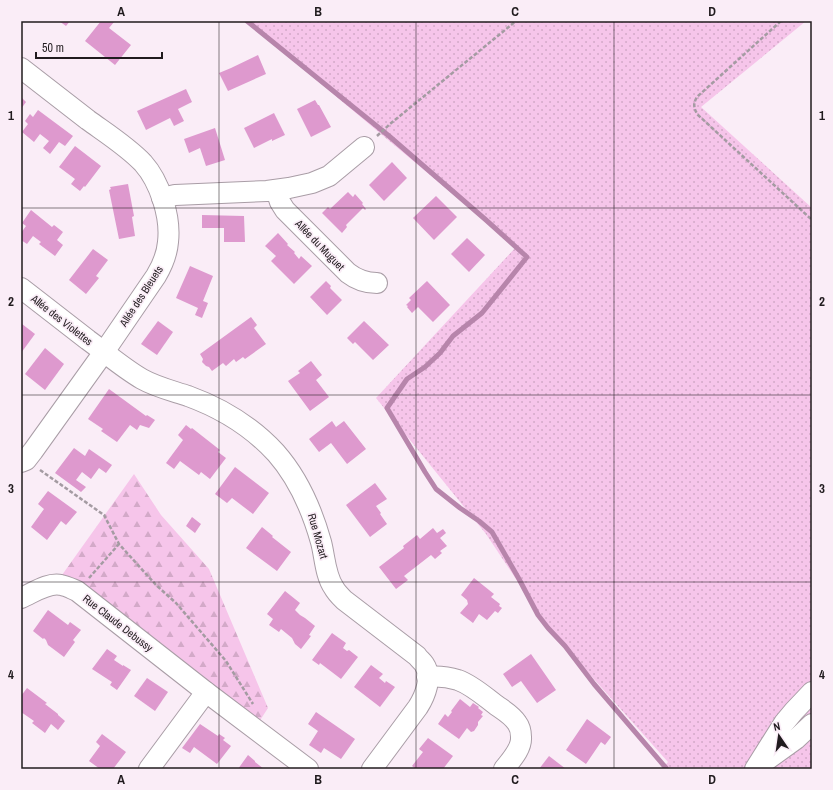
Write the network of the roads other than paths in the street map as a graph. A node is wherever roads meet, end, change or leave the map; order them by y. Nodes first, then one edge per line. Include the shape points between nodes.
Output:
1 (21, 68) edge
2 (369, 143) road end
3 (276, 190) junction
4 (162, 198) junction
5 (377, 283) dead end
6 (21, 288) edge
7 (104, 352) junction
8 (23, 461) edge
9 (21, 598) edge
10 (427, 677) junction
11 (206, 692) junction
12 (812, 692) edge
13 (812, 724) edge
14 (150, 769) edge
15 (308, 769) edge
16 (372, 769) edge
17 (504, 769) edge
18 (756, 769) edge

1 - 4 street, Allée des Bleuets via 138,159 151,173
2 - 3 street via 329,176 312,183
3 - 4 street via 175,195
3 - 5 street, Allée du Muguet via 285,210 348,273 357,280
4 - 7 street, Allée des Bleuets via 169,235 162,264
6 - 7 street, Allée des Violettes
7 - 8 street, Allée des Bleuets
7 - 10 street, Rue Mozart via 148,382 217,408 248,428 269,446 285,464 304,496 335,590 344,600 417,656 426,668
9 - 11 street, Rue Claude Debussy via 53,585 62,585 76,592
10 - 16 street via 425,693 420,702
10 - 17 street via 444,677 466,684 517,723 521,730 521,742
11 - 14 street
11 - 15 street, Rue Claude Debussy
12 - 18 street via 784,723
13 - 18 street

